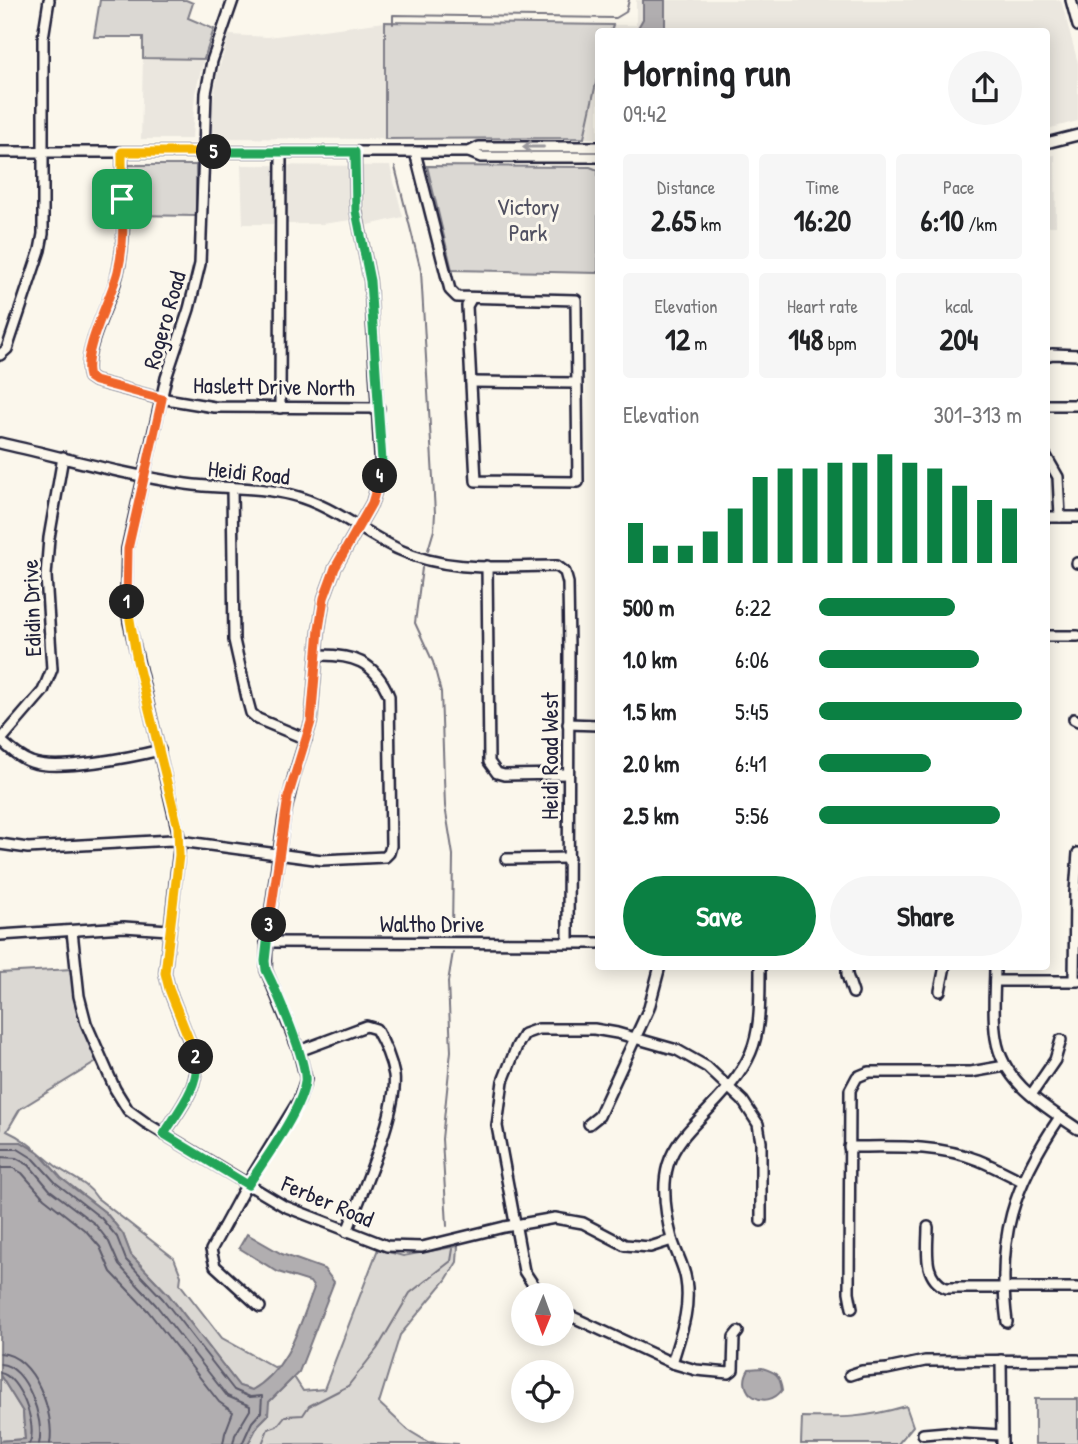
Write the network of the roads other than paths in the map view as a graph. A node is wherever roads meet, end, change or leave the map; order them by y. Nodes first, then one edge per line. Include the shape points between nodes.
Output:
1 (49, 0) edge
2 (233, 0) edge
3 (1071, 0) edge
4 (1078, 26) edge
5 (1078, 135) edge
6 (1050, 142) edge
7 (595, 147) edge
8 (0, 152) edge
9 (42, 152) junction
10 (122, 152) junction
11 (202, 152) junction
12 (281, 152) junction
13 (355, 152) junction
14 (415, 152) junction
15 (469, 152) junction
16 (595, 157) edge
17 (471, 299) junction
18 (0, 355) edge
19 (1050, 355) edge
20 (1078, 355) edge
21 (471, 382) junction
22 (576, 383) junction
23 (162, 399) junction
24 (1078, 404) edge
25 (1050, 405) edge
26 (280, 408) junction
27 (379, 408) junction
28 (0, 443) edge
29 (63, 457) junction
30 (1050, 463) edge
31 (143, 475) junction
32 (232, 488) junction
33 (1050, 517) edge
34 (1060, 517) junction
35 (1078, 517) edge
36 (359, 526) junction
37 (487, 566) junction
38 (565, 572) joint
39 (1050, 636) edge
40 (1078, 636) edge
41 (317, 655) junction
42 (568, 724) junction
43 (595, 724) edge
44 (306, 739) junction
45 (0, 740) edge
46 (160, 750) junction
47 (568, 774) junction
48 (180, 841) junction
49 (0, 844) edge
50 (1078, 853) edge
51 (278, 855) junction
52 (569, 858) junction
53 (506, 859) dead end
54 (1077, 901) edge
55 (169, 930) junction
56 (72, 931) junction
57 (0, 935) edge
58 (266, 942) junction
59 (569, 942) junction
60 (595, 943) edge
61 (659, 970) edge
62 (760, 970) edge
63 (847, 970) edge
64 (944, 970) edge
65 (995, 970) edge
66 (995, 981) junction
67 (1076, 981) edge
68 (940, 991) dead end
69 (853, 993) dead end
70 (635, 1038) junction
71 (1061, 1040) dead end
72 (299, 1051) junction
73 (1005, 1066) junction
74 (730, 1088) junction
75 (1031, 1095) junction
76 (1060, 1117) junction
77 (589, 1124) dead end
78 (1078, 1129) edge
79 (164, 1134) junction
80 (849, 1147) junction
81 (1022, 1181) junction
82 (248, 1185) junction
83 (761, 1221) dead end
84 (514, 1226) junction
85 (928, 1227) dead end
86 (347, 1232) junction
87 (673, 1240) junction
88 (532, 1283) edge
89 (1004, 1288) junction
90 (1078, 1288) edge
91 (260, 1307) dead end
92 (852, 1308) dead end
93 (574, 1318) edge
94 (1007, 1322) dead end
95 (738, 1332) dead end
96 (1001, 1360) junction
97 (1078, 1360) edge
98 (672, 1363) junction
99 (850, 1375) dead end
100 (923, 1434) dead end
101 (1001, 1439) edge

1 - 9 street via 43,38
2 - 11 street, Rogero Road via 209,77
3 - 4 street
5 - 6 street
7 -> 15 street via 479,147
8 - 9 street
9 - 10 street
9 - 18 street via 41,244 6,349
10 - 11 street
10 - 23 street, Haslett Drive North via 121,257 87,368 95,381
11 - 12 street
11 - 23 street, Rogero Road via 200,264
12 - 13 street
12 - 26 street
13 - 14 street
13 - 27 street via 356,211 370,281
14 - 15 street
14 - 17 street via 450,290 461,299
15 - 16 street via 481,157
17 - 21 street via 467,306
17 - 22 street via 576,300
19 - 20 street
21 - 22 street
21 - 22 street via 476,481 578,482
23 - 26 street, Haslett Drive North via 214,407
23 - 31 street, Rogero Road
24 - 25 street
26 - 27 street, Haslett Drive North
27 - 36 street via 381,472
28 - 29 street, Heidi Road
29 - 31 street, Heidi Road
29 - 45 street, Edidin Drive via 46,576 52,669 43,691
30 - 34 street via 1058,477
31 - 32 street, Heidi Road
31 - 46 street, Rogero Road via 128,549 126,597
32 - 36 street, Heidi Road via 300,497
32 - 44 street via 234,640 251,713
33 - 34 street
34 - 35 street
36 - 37 street, Heidi Road via 420,558
36 - 41 street via 328,585
37 - 38 street, Heidi Road via 557,566
37 - 47 street via 489,762 505,775
38 - 42 street, Heidi Road West
39 - 40 street
41 - 44 street
41 - 51 street via 362,662 380,677 389,696 389,853 379,859 348,860
42 - 43 street
42 - 47 street, Heidi Road West
44 - 51 street via 288,797
45 - 46 street via 20,757 38,764 106,761
46 - 48 street, Rogero Road
47 - 52 street, Heidi Road West
48 - 49 street via 28,848
48 - 51 street
48 - 55 street, Rogero Road
50 - 54 street
51 - 58 street
52 - 53 street
52 - 59 street, Heidi Road West
54 - 67 street
55 - 56 street
55 - 79 street, Rogero Road via 165,973 196,1058 197,1073
56 - 57 street
56 - 79 street, Ferber Road via 79,996 101,1059 128,1110
58 - 59 street, Waltho Drive
58 - 72 street via 266,970
59 - 60 street, Waltho Drive
61 - 70 street
62 - 74 street via 758,1032 742,1073
63 - 69 street
64 - 68 street
65 - 66 street
66 - 67 street
66 - 73 street via 996,1038
70 - 74 street via 690,1055
70 - 77 street via 599,1116
70 - 84 street via 594,1029 538,1029 524,1034 503,1081 497,1115
71 - 75 street via 1055,1060
72 - 82 street via 304,1089
72 - 86 street via 361,1027 376,1029 389,1057 394,1089 387,1119
73 - 75 street
73 - 80 street via 971,1072 869,1072 857,1077 850,1090
74 - 83 street via 752,1112 761,1136
74 - 87 street via 685,1133 672,1154 665,1205
75 - 76 street
76 - 78 street
76 - 81 street
79 - 82 street, Ferber Road
80 - 81 street via 942,1150 978,1159
80 - 92 street
81 - 89 street via 1006,1238
82 - 86 street, Ferber Road
82 - 91 street via 211,1255 218,1269
84 - 86 street, Ferber Road via 404,1249
84 - 87 street, Ferber Road via 555,1218 583,1223 625,1245 650,1247
84 - 88 street via 524,1271
85 - 89 street via 929,1271 941,1286
87 - 98 street via 686,1278 688,1304
89 - 90 street
89 - 94 street
93 - 98 street
95 - 98 street via 729,1373
96 - 97 street
96 - 99 street via 925,1360
96 - 101 street
100 - 101 street

